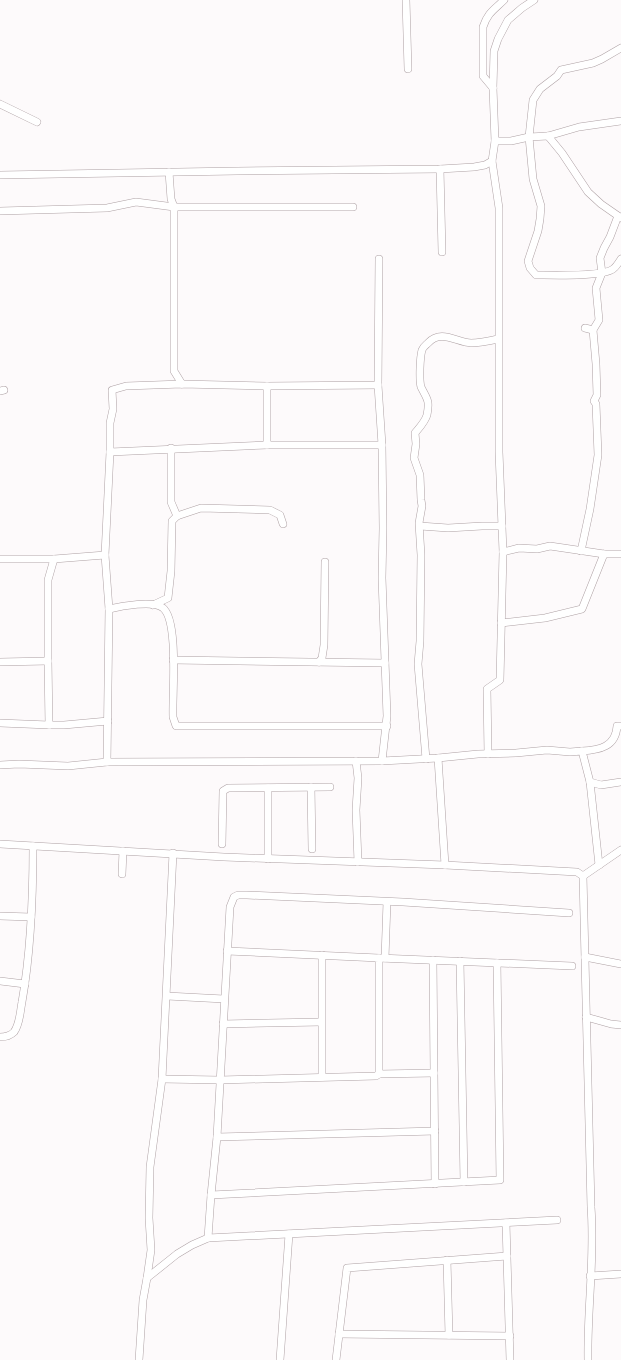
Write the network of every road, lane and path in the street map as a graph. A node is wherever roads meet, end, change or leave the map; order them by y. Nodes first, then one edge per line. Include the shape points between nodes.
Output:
1 (406, 0) edge
2 (504, 0) edge
3 (534, 0) edge
4 (621, 48) edge
5 (408, 69) dead end
6 (493, 88) junction
7 (0, 104) edge
8 (621, 121) edge
9 (37, 122) dead end
10 (548, 136) junction
11 (529, 137) junction
12 (495, 141) junction
13 (492, 161) junction
14 (440, 169) junction
15 (169, 172) junction
16 (0, 175) edge
17 (174, 207) junction
18 (353, 207) dead end
19 (0, 211) edge
20 (620, 217) edge
21 (442, 252) dead end
22 (378, 259) dead end
23 (621, 259) edge
24 (602, 273) junction
25 (585, 328) dead end
26 (593, 330) junction
27 (498, 339) junction
28 (182, 384) junction
29 (378, 385) junction
30 (267, 386) junction
31 (267, 445) junction
32 (382, 445) junction
33 (171, 448) junction
34 (110, 452) junction
35 (177, 516) junction
36 (283, 524) dead end
37 (420, 526) junction
38 (502, 526) junction
39 (581, 551) junction
40 (503, 552) junction
41 (604, 554) junction
42 (621, 554) edge
43 (105, 555) junction
44 (0, 559) edge
45 (54, 559) junction
46 (325, 562) dead end
47 (153, 605) junction
48 (109, 608) junction
49 (501, 623) junction
50 (173, 660) junction
51 (48, 661) junction
52 (0, 662) edge
53 (320, 662) junction
54 (385, 663) junction
55 (108, 721) junction
56 (0, 723) edge
57 (49, 725) junction
58 (387, 726) junction
59 (621, 726) edge
60 (582, 751) junction
61 (488, 754) junction
62 (438, 758) junction
63 (426, 759) junction
64 (356, 761) junction
65 (382, 761) junction
66 (107, 762) junction
67 (0, 765) edge
68 (590, 782) junction
69 (621, 782) edge
70 (311, 787) junction
71 (330, 787) dead end
72 (268, 788) junction
73 (0, 844) edge
74 (222, 844) dead end
75 (33, 846) junction
76 (312, 850) dead end
77 (621, 850) edge
78 (123, 852) junction
79 (173, 853) junction
80 (268, 859) junction
81 (358, 862) junction
82 (445, 865) junction
83 (599, 865) junction
84 (122, 874) dead end
85 (583, 876) junction
86 (387, 902) junction
87 (569, 913) dead end
88 (0, 916) edge
89 (31, 917) junction
90 (227, 951) junction
91 (322, 955) junction
92 (585, 957) junction
93 (382, 958) junction
94 (433, 960) junction
95 (460, 961) junction
96 (497, 963) junction
97 (621, 964) edge
98 (572, 966) dead end
99 (0, 981) edge
100 (25, 984) junction
101 (167, 996) junction
102 (224, 999) junction
103 (586, 1017) junction
104 (321, 1022) junction
105 (223, 1024) junction
106 (621, 1025) edge
107 (0, 1037) edge
108 (434, 1073) junction
109 (379, 1074) junction
110 (322, 1077) junction
111 (162, 1079) junction
112 (220, 1080) junction
113 (435, 1131) junction
114 (217, 1137) junction
115 (464, 1182) junction
116 (435, 1184) junction
117 (211, 1195) junction
118 (557, 1220) dead end
119 (506, 1223) junction
120 (289, 1234) junction
121 (208, 1238) junction
122 (507, 1256) junction
123 (447, 1260) junction
124 (621, 1274) edge
125 (590, 1276) junction
126 (147, 1278) junction
127 (339, 1334) junction
128 (449, 1335) junction
129 (510, 1336) junction
130 (139, 1360) edge
131 (280, 1360) edge
132 (336, 1360) edge
133 (510, 1360) edge
134 (588, 1360) edge

1 - 5 street
2 - 6 street via 492,10 483,27 483,76
3 - 6 street via 508,20 498,39 494,51
4 - 11 street via 602,60 561,70 540,89 533,100
6 - 12 street
7 - 9 street
8 - 10 street via 579,127
10 - 11 street
10 - 20 street via 588,192
11 - 12 street
11 - 24 street via 533,179 540,206 538,231 528,261 530,268 536,275
12 - 13 street
13 - 14 street via 474,167
13 - 27 street via 499,208
14 - 15 street
14 - 21 street
15 - 16 street
15 - 17 street
17 - 18 street
17 - 19 street via 136,202 108,208
17 - 28 street via 174,371
20 - 24 street via 600,258
22 - 29 street
23 - 24 street via 613,269
24 - 26 street via 596,288 599,320
25 - 26 street
26 - 39 street via 598,455
27 - 37 street via 480,343 442,336 429,341 422,349 421,385 428,399 427,414 415,433 414,458 420,475
27 - 38 street
28 - 30 street
28 - 34 street via 126,386 112,390
29 - 30 street
29 - 32 street
30 - 31 street
31 - 32 street
31 - 33 street
32 - 54 street
33 - 34 street
33 - 35 street via 171,502
34 - 43 street
35 - 36 street via 201,508 270,510 280,514
35 - 47 street via 172,521 168,598
37 - 38 street
37 - 63 street via 418,664
38 - 40 street
39 - 40 street via 550,546
39 - 41 street
40 - 49 street
41 - 42 street
41 - 49 street via 582,609 545,618
43 - 45 street
43 - 48 street
44 - 45 street
45 - 51 street via 48,580
46 - 53 street via 324,645
47 - 48 street via 128,604
47 - 50 street via 163,607 167,613 171,624
48 - 55 street
49 - 61 street via 500,680 487,689
50 - 53 street
50 - 58 street via 173,717 176,726
51 - 52 street
51 - 57 street
53 - 54 street
54 - 58 street
55 - 57 street
55 - 66 street
56 - 57 street
58 - 65 street
59 - 60 street via 617,726 617,732 610,744 596,750
60 - 61 street via 547,750
60 - 68 street
61 - 62 street
62 - 63 street
62 - 82 street
63 - 65 street
64 - 65 street
64 - 66 street
64 - 81 street
66 - 67 street via 68,766
68 - 69 street via 601,785
68 - 83 street
70 - 71 street
70 - 72 street
70 - 76 street
72 - 74 street via 228,788 223,791
72 - 80 street
73 - 75 street
75 - 78 street
75 - 89 street
77 - 83 street
78 - 79 street
78 - 84 street
79 - 80 street
79 - 101 street
80 - 81 street
81 - 82 street
82 - 85 street via 577,872
83 - 85 street
85 - 92 street
86 - 87 street
86 - 90 street via 238,895 231,902
86 - 93 street
88 - 89 street
89 - 100 street
90 - 91 street
90 - 102 street
91 - 93 street
91 - 104 street
92 - 97 street
92 - 103 street
93 - 94 street
93 - 109 street
94 - 95 street
94 - 108 street
95 - 96 street
95 - 115 street
96 - 98 street
96 - 115 street via 500,1180
99 - 100 street
100 - 107 street via 18,1024 14,1032
101 - 102 street
101 - 111 street
102 - 105 street
103 - 106 street
103 - 125 street via 593,1232
104 - 105 street
104 - 110 street
105 - 112 street
108 - 109 street
108 - 113 street
109 - 110 street
110 - 112 street
111 - 112 street
111 - 126 street via 150,1167 151,1250
112 - 114 street
113 - 114 street
113 - 116 street
114 - 117 street
115 - 116 street
116 - 117 street
117 - 121 street
118 - 119 street
119 - 120 street
119 - 122 street
120 - 121 street
120 - 131 street
121 - 126 street via 177,1254
122 - 123 street
122 - 129 street
123 - 127 street via 347,1268
123 - 128 street
124 - 125 street
125 - 134 street
126 - 130 street via 142,1300
127 - 128 street
127 - 132 street
128 - 129 street
129 - 133 street

